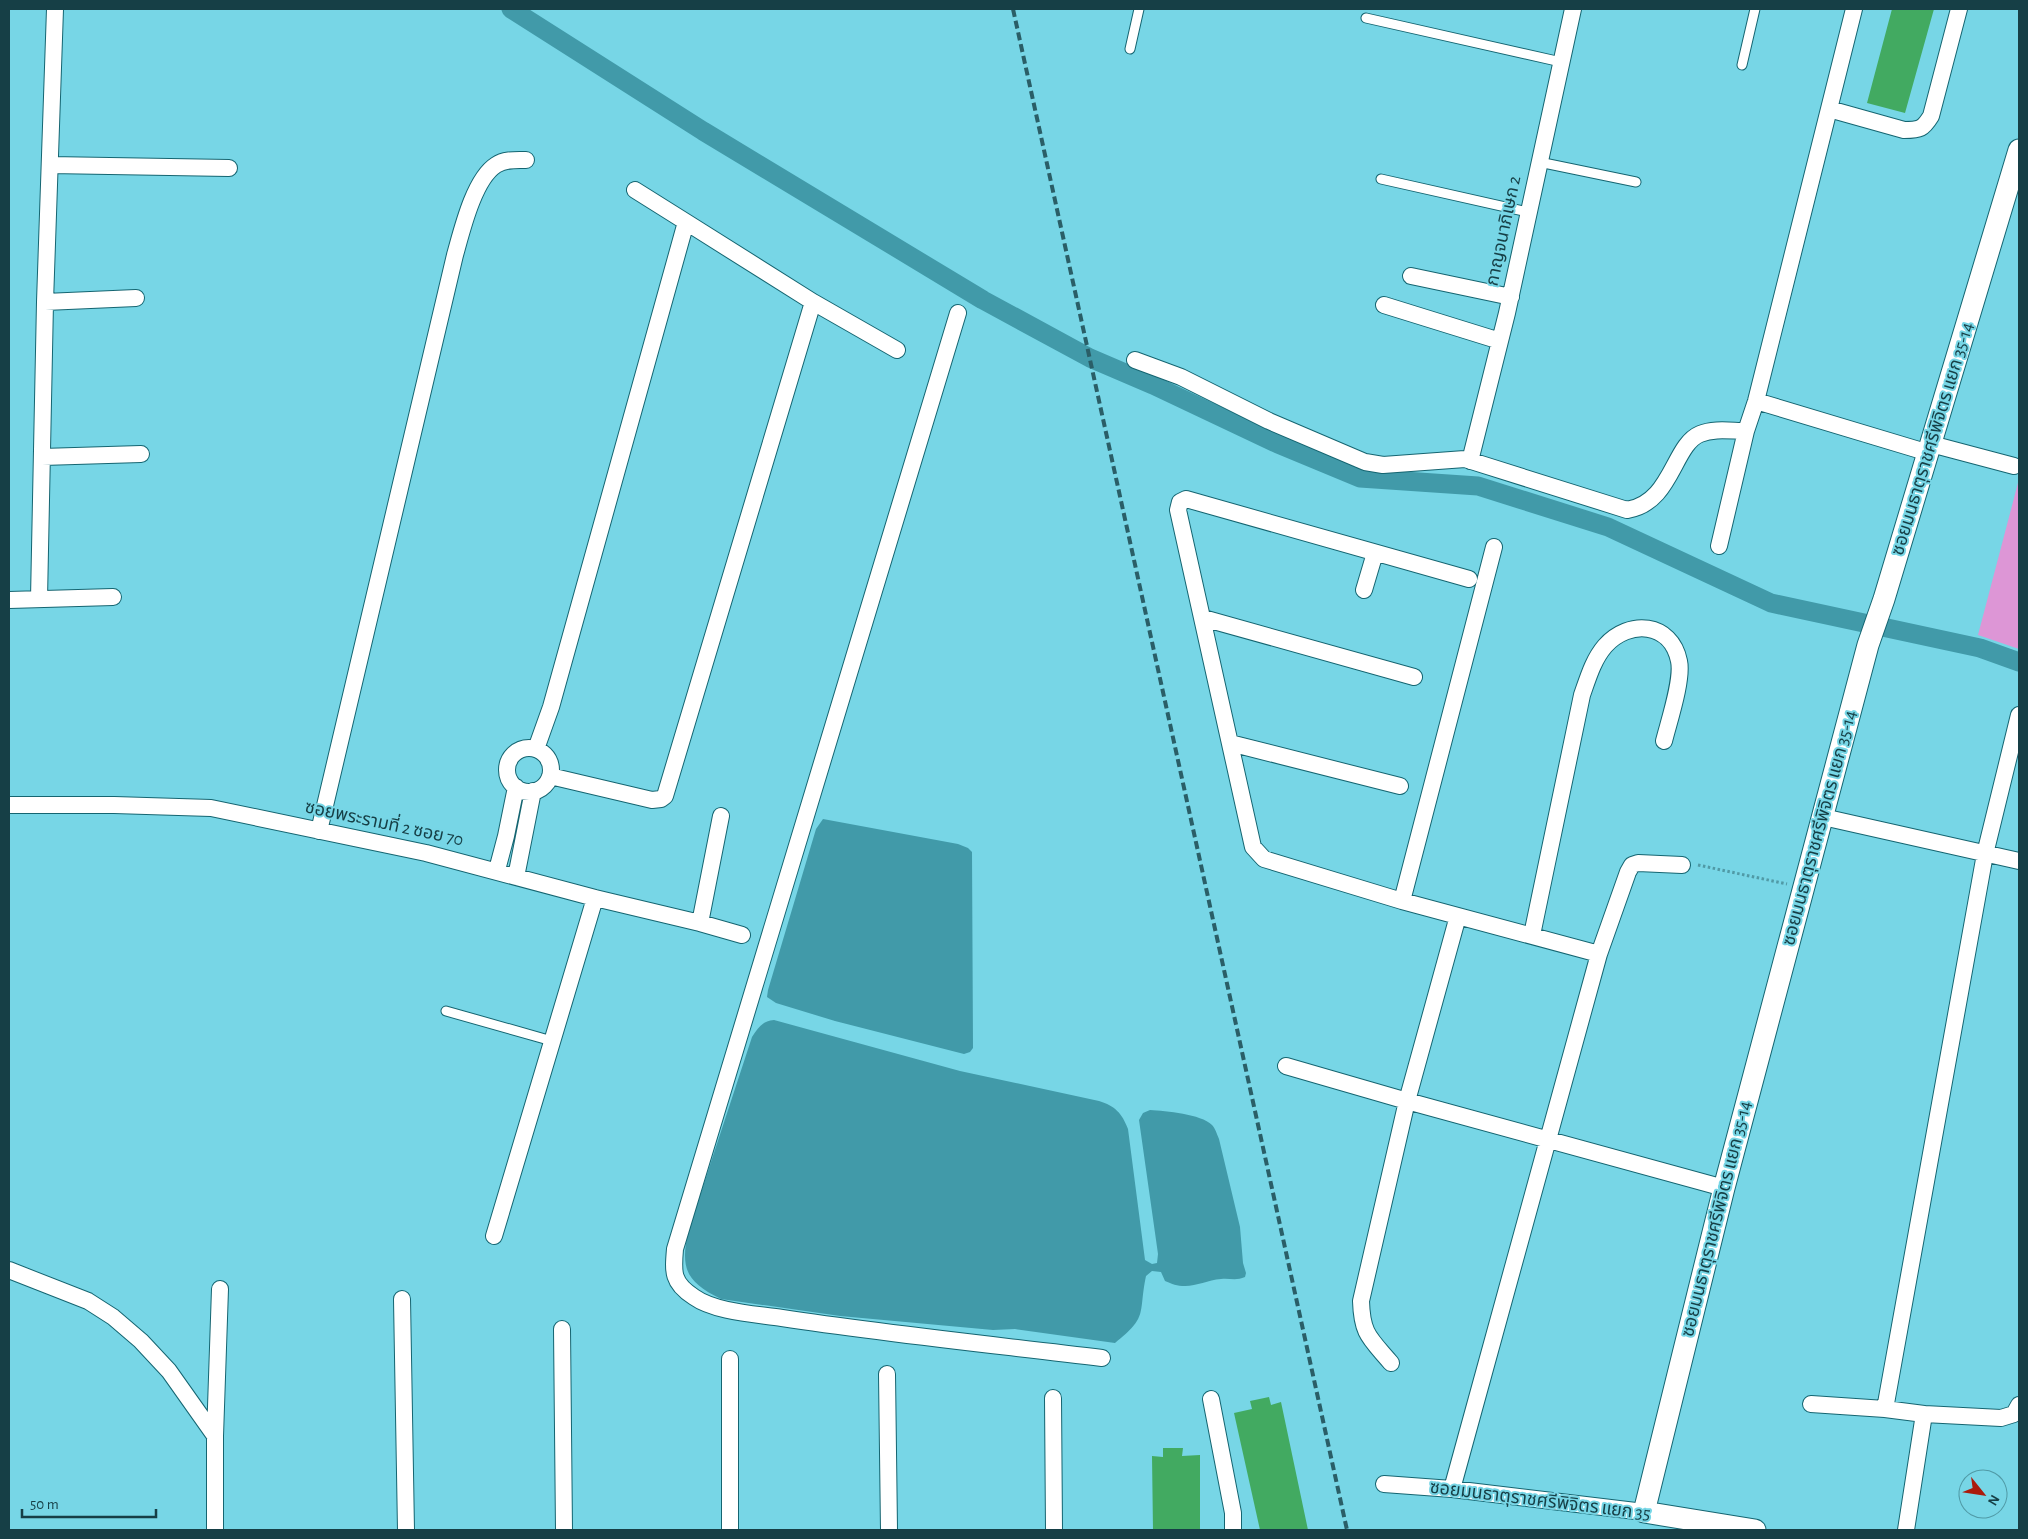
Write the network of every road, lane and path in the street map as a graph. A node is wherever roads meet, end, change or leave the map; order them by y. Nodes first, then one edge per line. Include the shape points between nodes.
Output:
1 (55, 9) edge
2 (1139, 9) edge
3 (1574, 9) edge
4 (1755, 9) edge
5 (1854, 9) edge
6 (1959, 9) edge
7 (1366, 18) dead end
8 (1130, 50) dead end
9 (1561, 62) junction
10 (1742, 65) dead end
11 (1829, 109) junction
12 (2019, 150) edge
13 (526, 160) dead end
14 (1539, 162) junction
15 (50, 165) junction
16 (229, 168) dead end
17 (1381, 179) dead end
18 (1636, 182) dead end
19 (635, 190) dead end
20 (1528, 212) junction
21 (686, 222) junction
22 (1411, 276) dead end
23 (1510, 297) junction
24 (136, 298) dead end
25 (45, 302) junction
26 (813, 302) junction
27 (1384, 305) dead end
28 (958, 313) dead end
29 (1500, 342) junction
30 (897, 350) dead end
31 (1135, 360) dead end
32 (1756, 402) junction
33 (1746, 431) junction
34 (1930, 449) junction
35 (141, 454) dead end
36 (42, 457) junction
37 (1470, 461) junction
38 (2014, 466) dead end
39 (1719, 546) dead end
40 (1494, 547) dead end
41 (1375, 552) junction
42 (1469, 579) dead end
43 (1364, 590) dead end
44 (112, 597) dead end
45 (39, 599) junction
46 (9, 600) edge
47 (1202, 618) junction
48 (1414, 677) dead end
49 (2019, 714) edge
50 (1664, 741) dead end
51 (1230, 743) junction
52 (536, 749) junction
53 (550, 776) junction
54 (1400, 786) dead end
55 (516, 787) junction
56 (532, 791) junction
57 (9, 805) edge
58 (721, 816) dead end
59 (1824, 816) junction
60 (319, 831) junction
61 (1984, 854) junction
62 (2019, 861) edge
63 (1689, 865) joint
64 (497, 870) junction
65 (516, 877) junction
66 (1804, 888) junction
67 (595, 898) junction
68 (1402, 901) junction
69 (1458, 916) junction
70 (700, 923) junction
71 (742, 935) dead end
72 (1532, 935) junction
73 (1599, 954) junction
74 (446, 1011) dead end
75 (552, 1041) junction
76 (1286, 1066) dead end
77 (1407, 1101) junction
78 (1547, 1139) junction
79 (1724, 1188) junction
80 (494, 1236) dead end
81 (9, 1270) edge
82 (220, 1289) dead end
83 (402, 1299) dead end
84 (562, 1329) dead end
85 (1102, 1358) dead end
86 (730, 1359) dead end
87 (1390, 1363) dead end
88 (888, 1374) dead end
89 (1053, 1398) dead end
90 (1211, 1399) dead end
91 (1810, 1404) dead end
92 (2019, 1405) edge
93 (1885, 1409) junction
94 (1924, 1414) junction
95 (215, 1436) junction
96 (1384, 1484) dead end
97 (1452, 1489) junction
98 (1644, 1512) junction
99 (215, 1530) edge
100 (406, 1530) edge
101 (564, 1530) edge
102 (730, 1530) edge
103 (889, 1530) edge
104 (1054, 1530) edge
105 (1233, 1530) edge
106 (1744, 1530) edge
107 (1906, 1530) edge

1 - 15 street
2 - 8 lane
3 - 9 street, กาญจนาภิเษก 2
4 - 10 lane
5 - 11 street
6 - 11 street via 1931,116 1924,126 1917,130 1904,130
7 - 9 lane
9 - 14 street, กาญจนาภิเษก 2
11 - 32 street
12 - 34 street, ซอยมนธาตุราชศรีพิจิตร แยก 35-14
13 - 60 street via 497,164 485,174 468,210
14 - 18 lane
14 - 20 street, กาญจนาภิเษก 2
15 - 16 street
15 - 25 street
17 - 20 lane
19 - 21 street
20 - 23 street, กาญจนาภิเษก 2
21 - 26 street
21 - 52 street via 551,707
22 - 23 street
23 - 29 street, กาญจนาภิเษก 2
24 - 25 street
25 - 36 street
26 - 30 street
26 - 53 street via 665,796 652,800
27 - 29 street
28 - 85 street via 675,1249 673,1272 680,1287 694,1298 724,1309
29 - 37 street, กาญจนาภิเษก 2
31 - 37 street via 1181,377 1269,421 1365,462
32 - 33 street
32 - 34 street
33 - 37 street via 1698,434 1685,449 1663,487 1648,502 1627,510
33 - 39 street
34 - 38 street
34 - 59 street, ซอยมนธาตุราชศรีพิจิตร แยก 35-14 via 1868,645
35 - 36 street
36 - 45 street
40 - 68 street
41 - 42 street
41 - 43 street
41 - 47 street via 1186,499 1180,502 1178,510
44 - 45 street
45 - 46 street
47 - 48 street
47 - 51 street
49 - 61 street
50 - 72 street via 1680,673 1676,652 1662,633 1655,630 1623,631 1598,656 1582,695
51 - 54 street
51 - 68 street via 1253,847 1264,859
52 - 53 street via 550,762
52 - 55 street via 523,749 508,763 508,776
53 - 56 street via 544,786
55 - 56 street
55 - 64 street
56 - 65 street
57 - 60 street, ซอยพระรามที่ 2 ซอย 70 via 211,808
58 - 70 street
59 - 61 street
59 - 66 street, ซอยมนธาตุราชศรีพิจิตร แยก 35-14
60 - 64 street, ซอยพระรามที่ 2 ซอย 70
61 - 62 street
61 - 93 street
63 - 66 path
63 - 73 street via 1632,865
64 - 65 street, ซอยพระรามที่ 2 ซอย 70
65 - 67 street, ซอยพระรามที่ 2 ซอย 70
66 - 79 street, ซอยมนธาตุราชศรีพิจิตร แยก 35-14
67 - 70 street, ซอยพระรามที่ 2 ซอย 70
67 - 75 street
68 - 69 street
69 - 72 street
69 - 77 street
70 - 71 street, ซอยพระรามที่ 2 ซอย 70
72 - 73 street
73 - 78 street
74 - 75 lane
75 - 80 street
76 - 77 street
77 - 78 street
77 - 87 street via 1361,1301 1367,1334
78 - 79 street
78 - 97 street
79 - 98 street, ซอยมนธาตุราชศรีพิจิตร แยก 35-14
81 - 95 street via 88,1301 113,1317 169,1371
82 - 95 street
83 - 100 street
84 - 101 street
86 - 102 street
88 - 103 street
89 - 104 street
90 - 105 street via 1233,1513
91 - 93 street
92 - 94 street via 2014,1414 2002,1418
93 - 94 street
94 - 107 street
95 - 99 street
96 - 97 street, ซอยมนธาตุราชศรีพิจิตร แยก 35
97 - 98 street, ซอยมนธาตุราชศรีพิจิตร แยก 35
98 - 106 street, ซอยมนธาตุราชศรีพิจิตร แยก 35

